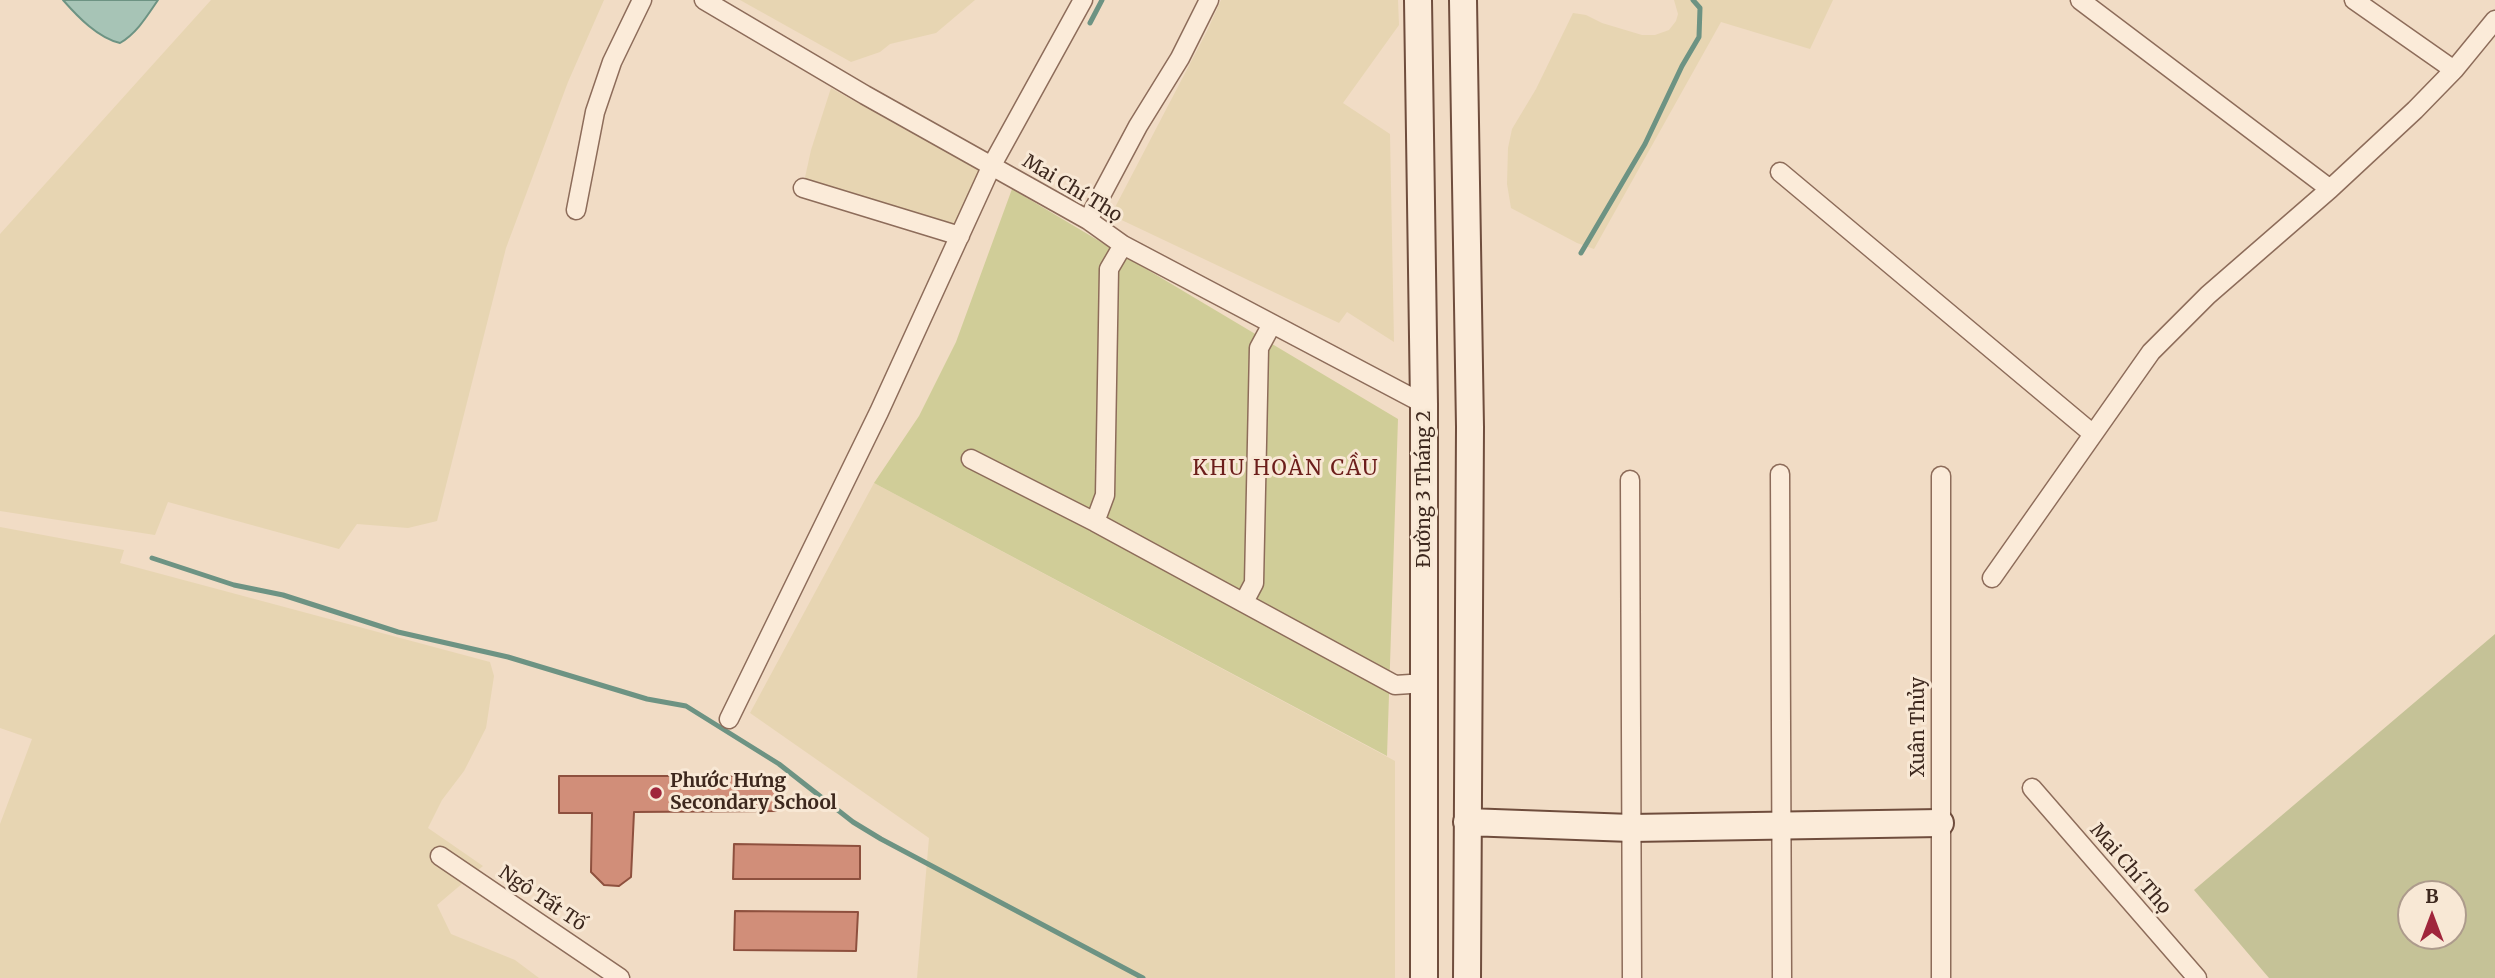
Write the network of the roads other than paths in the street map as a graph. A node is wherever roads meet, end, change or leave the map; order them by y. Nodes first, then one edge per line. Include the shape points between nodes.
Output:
1 (642, 0) edge
2 (705, 0) edge
3 (1083, 0) edge
4 (1209, 0) edge
5 (1419, 0) edge
6 (1463, 0) edge
7 (2080, 0) edge
8 (2354, 0) edge
9 (2494, 23) edge
10 (2454, 70) junction
11 (1464, 82) junction
12 (1418, 84) junction
13 (992, 166) junction
14 (1780, 172) dead end
15 (803, 188) dead end
16 (2330, 189) junction
17 (576, 210) dead end
18 (1088, 220) junction
19 (960, 236) junction
20 (1123, 245) junction
21 (1272, 324) junction
22 (1424, 404) junction
23 (2093, 435) junction
24 (971, 458) dead end
25 (1780, 474) dead end
26 (1941, 477) dead end
27 (1630, 480) dead end
28 (1095, 522) junction
29 (1992, 578) dead end
30 (1244, 602) junction
31 (1426, 683) junction
32 (729, 719) dead end
33 (2032, 788) dead end
34 (1467, 822) junction
35 (1940, 823) junction
36 (1783, 825) junction
37 (1630, 828) junction
38 (440, 856) dead end
39 (2190, 976) edge
40 (620, 978) edge
41 (1424, 978) edge
42 (1467, 978) edge
43 (1632, 978) edge
44 (1782, 978) edge
45 (1941, 978) edge

1 - 17 street via 612,62 595,112
2 - 13 street, Mai Chí Thọ
3 - 13 street
4 - 18 street
5 - 12 main road, Đường 3 Tháng 2
6 - 11 main road
7 - 16 street
8 - 10 street
9 - 10 street
10 - 16 street
11 - 12 main road
11 - 34 main road via 1470,427
12 - 22 main road, Đường 3 Tháng 2
13 - 18 street, Mai Chí Thọ
13 - 19 street
14 - 23 street
15 - 19 street
16 - 23 street via 2176,325 2151,352
18 - 20 street, Mai Chí Thọ
19 - 32 street
20 - 21 street, Mai Chí Thọ
20 - 28 street via 1109,269 1105,495
21 - 22 street, Mai Chí Thọ
21 - 30 street via 1259,348 1254,583
22 - 31 main road, Đường 3 Tháng 2
23 - 29 street
24 - 28 street
25 - 36 street
26 - 35 street, Xuân Thủy
27 - 37 street
28 - 30 street
30 - 31 street via 1395,685
31 - 41 main road, Đường 3 Tháng 2
33 - 39 street, Mai Chí Thọ
34 - 37 main road
34 - 42 main road
35 - 36 main road
35 - 45 street, Xuân Thủy
36 - 37 main road
36 - 44 street
37 - 43 street
38 - 40 street, Ngô Tất Tố

